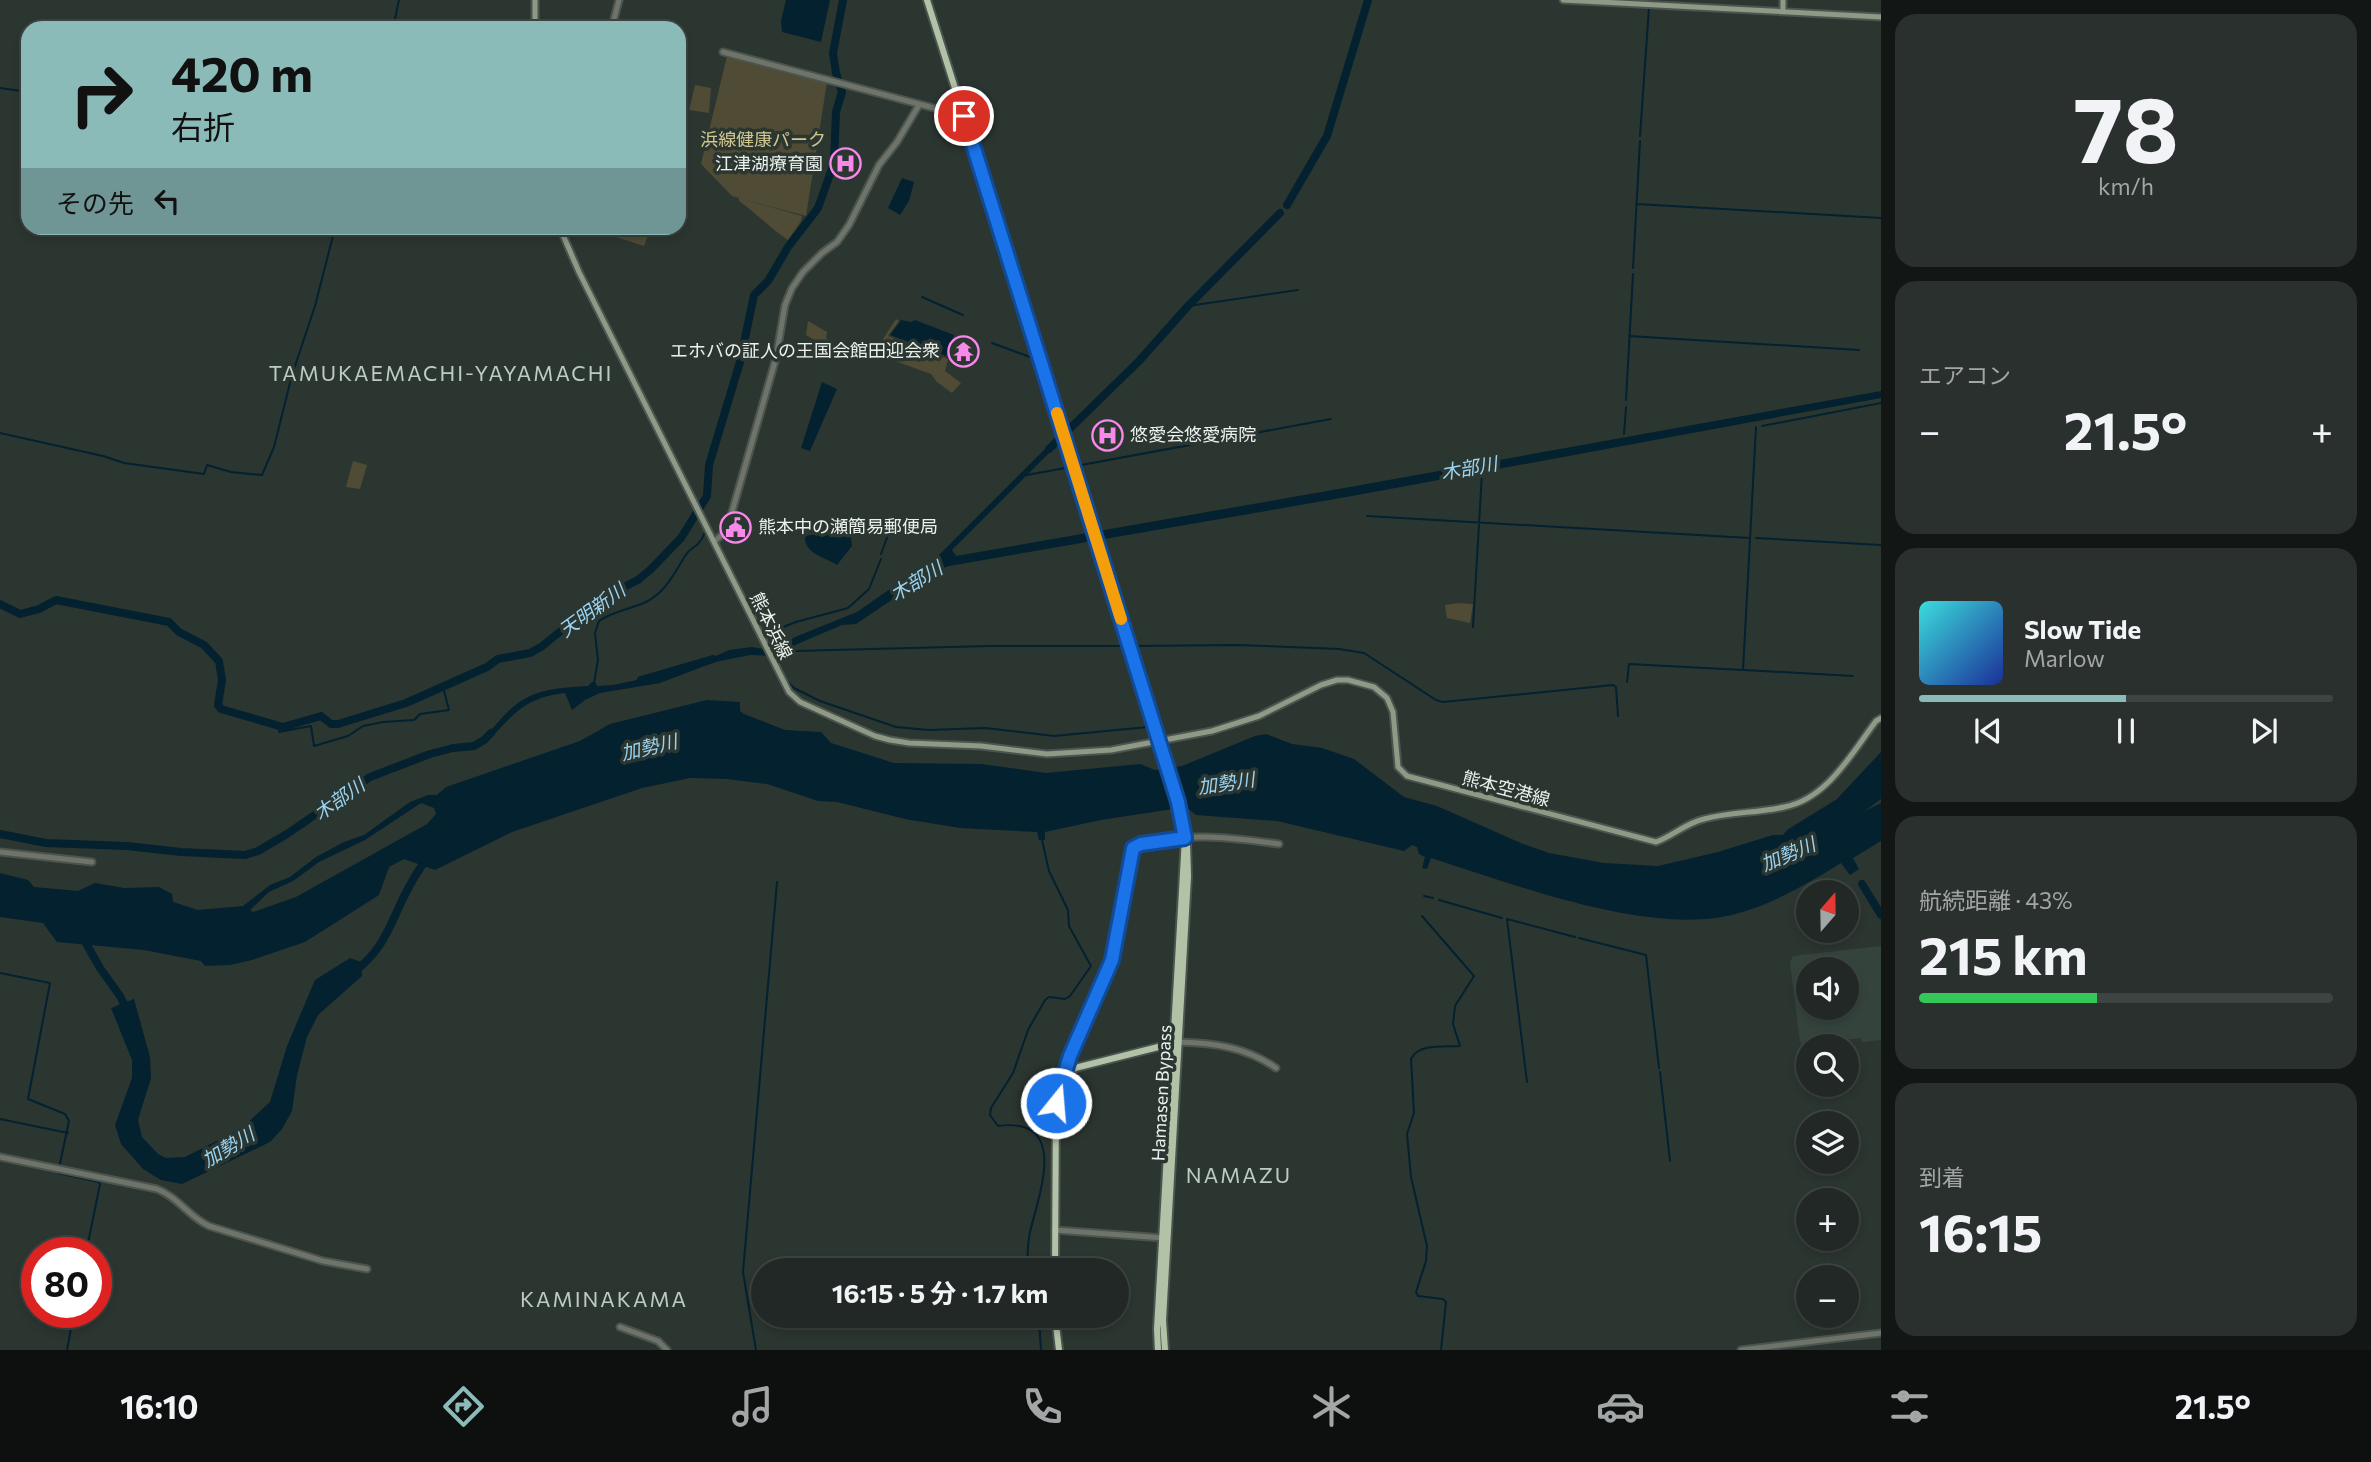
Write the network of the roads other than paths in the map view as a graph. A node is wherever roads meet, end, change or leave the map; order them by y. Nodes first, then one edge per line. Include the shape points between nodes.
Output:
1 (535, 0) edge
2 (619, 0) edge
3 (927, 0) edge
4 (1563, 0) edge
5 (1783, 0) edge
6 (1783, 11) junction
7 (1881, 17) edge
8 (535, 21) edge
9 (614, 21) edge
10 (723, 52) dead end
11 (919, 105) junction
12 (964, 116) junction
13 (563, 235) edge
14 (715, 541) junction
15 (1881, 718) edge
16 (1159, 742) junction
17 (1185, 842) junction
18 (1279, 844) dead end
19 (0, 852) edge
20 (92, 862) dead end
21 (1176, 1042) junction
22 (1276, 1068) dead end
23 (1065, 1073) junction
24 (0, 1157) edge
25 (1055, 1230) junction
26 (1166, 1238) junction
27 (1055, 1258) edge
28 (367, 1269) dead end
29 (620, 1327) dead end
30 (1056, 1328) edge
31 (1881, 1333) edge
32 (667, 1350) edge
33 (1059, 1350) edge
34 (1158, 1350) edge
35 (1165, 1350) edge
36 (1741, 1350) edge

1 - 8 main road
2 - 9 street
3 - 12 highway, Hamasen Bypass
4 - 6 main road
5 - 6 main road
6 - 7 main road
10 - 11 street
11 - 12 street
11 - 14 street via 878,165 849,225 792,288 730,519
12 - 16 highway, Hamasen Bypass
13 - 14 main road, 熊本浜線
14 - 16 main road, 熊本浜線 via 789,692 800,702 865,732 909,743 1047,754
15 - 16 main road, 熊本空港線 via 1830,780 1802,802 1704,819 1656,842 1402,774 1391,705 1374,687 1360,682 1337,680 1247,721
16 - 17 highway, Hamasen Bypass
17 - 18 street via 1243,839
17 - 21 highway, Hamasen Bypass
17 - 23 street via 1133,848 1112,960
19 - 20 street
21 - 22 street via 1237,1048
21 - 23 highway
21 - 26 highway, Hamasen Bypass
23 - 25 highway via 1056,1103
24 - 28 street via 157,1189 209,1226 323,1261
25 - 26 street
25 - 27 highway
26 - 34 highway, Hamasen Bypass
26 - 35 highway, Hamasen Bypass
29 - 32 street via 658,1341
30 - 33 highway
31 - 36 street

